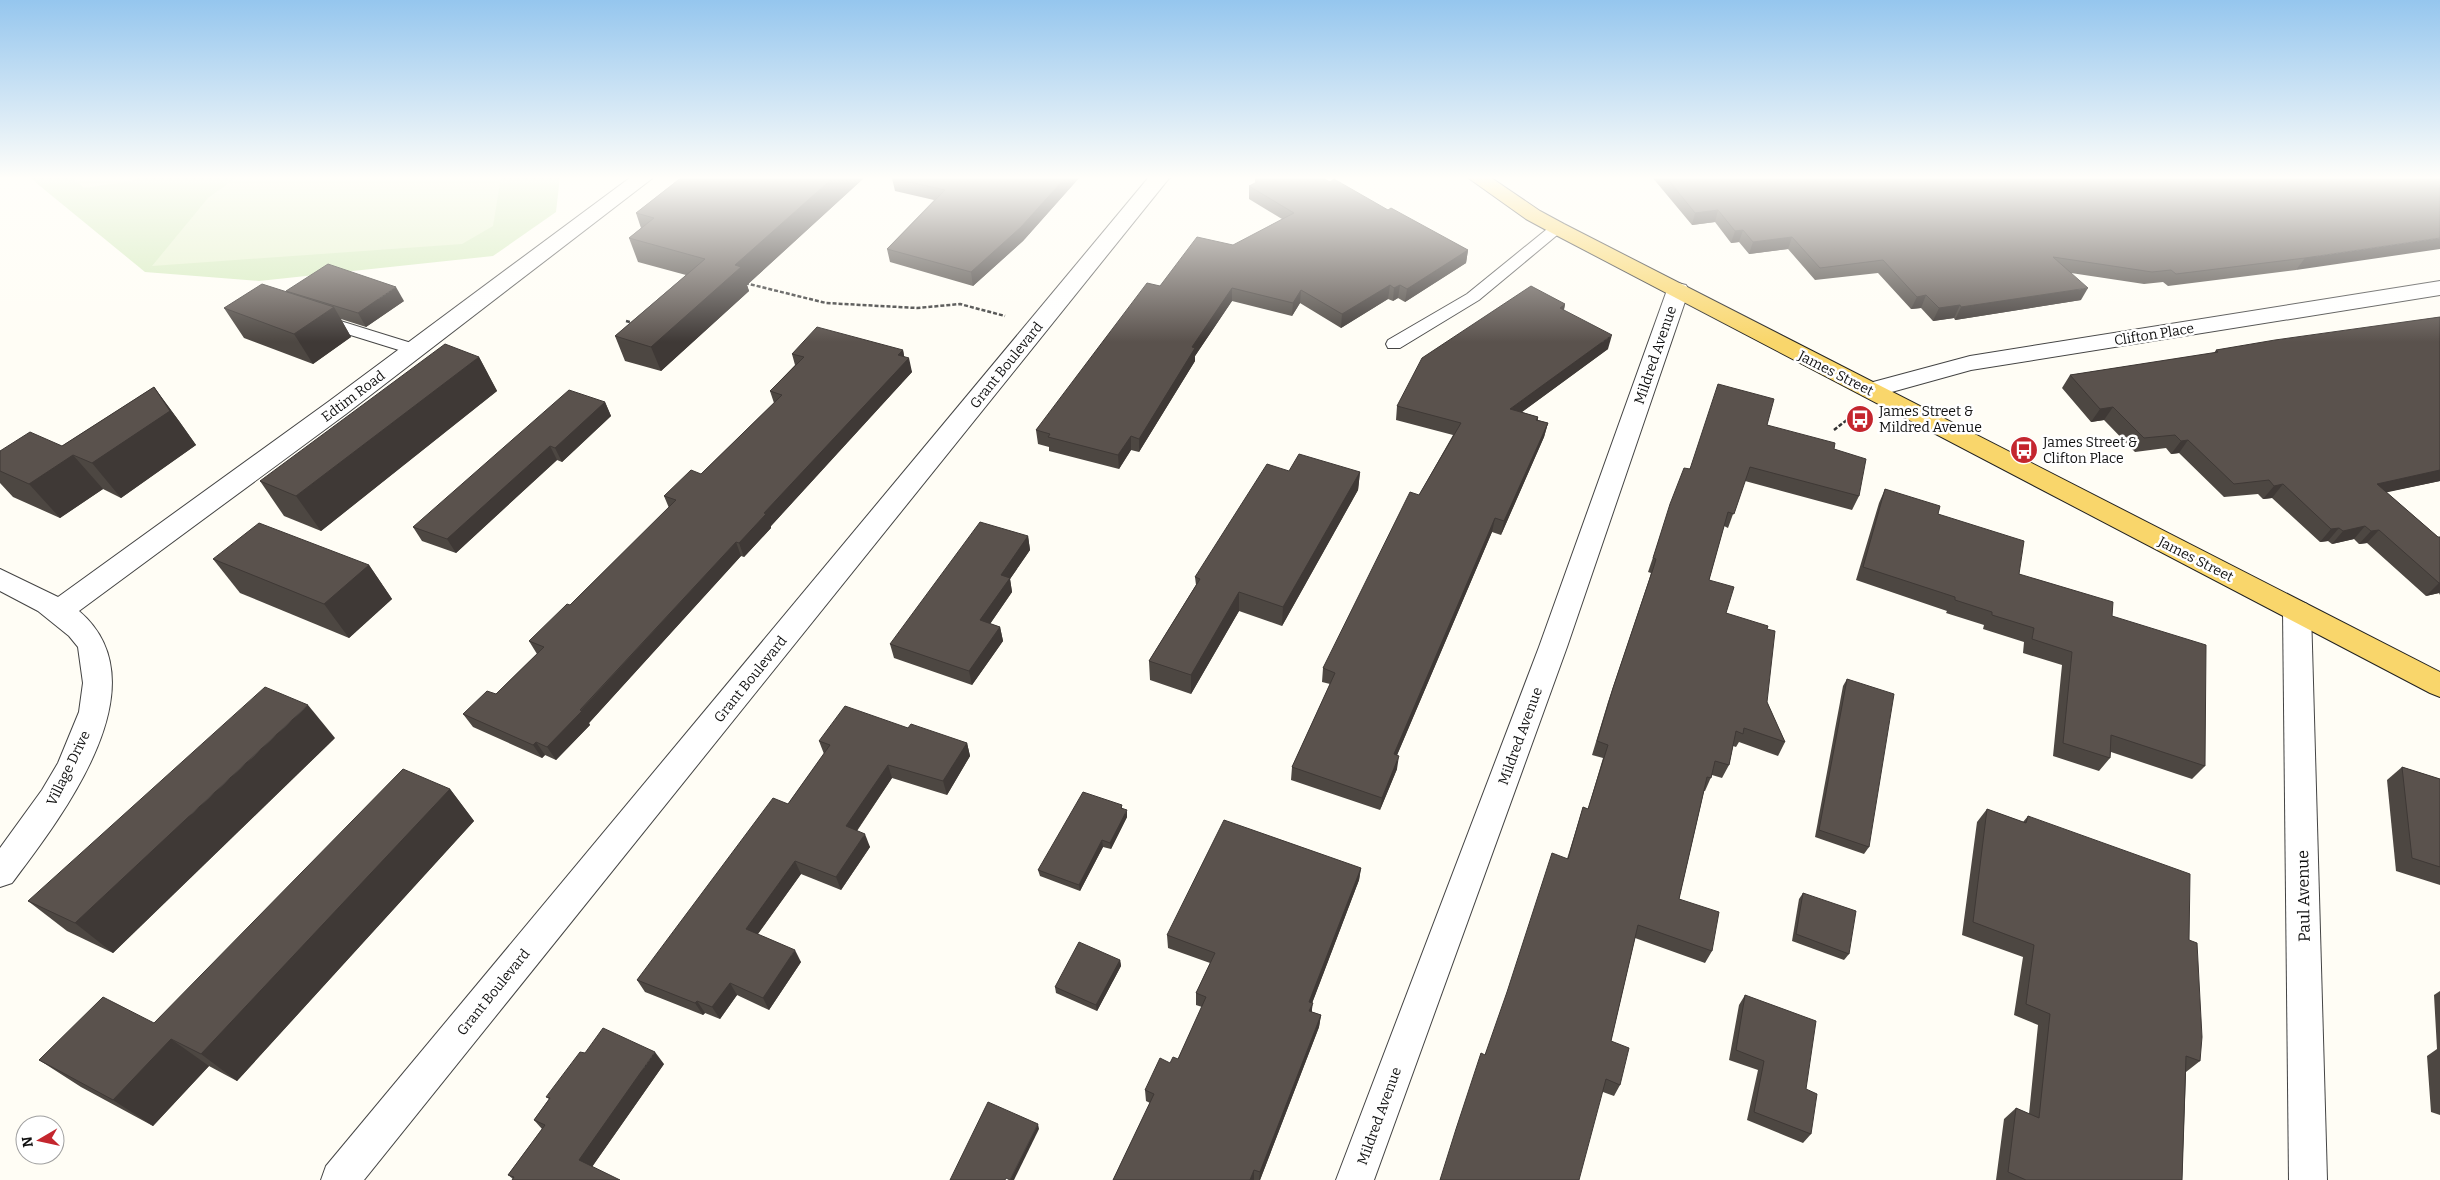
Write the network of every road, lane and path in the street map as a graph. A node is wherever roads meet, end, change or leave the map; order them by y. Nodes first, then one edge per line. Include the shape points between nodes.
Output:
1 (571, 232) edge
2 (1115, 232) edge
3 (1552, 232) edge
4 (1565, 232) edge
5 (737, 281) edge
6 (2440, 288) edge
7 (1678, 290) junction
8 (302, 314) edge
9 (626, 321) dead end
10 (1039, 324) junction
11 (642, 325) edge
12 (1394, 344) dead end
13 (415, 350) junction
14 (1870, 390) junction
15 (1853, 415) dead end
16 (1834, 430) dead end
17 (0, 579) edge
18 (59, 611) junction
19 (2297, 611) junction
20 (2436, 679) edge
21 (0, 873) edge
22 (340, 1180) edge
23 (1355, 1180) edge
24 (2308, 1180) edge

1 - 13 street, Edtim Road
2 - 10 street, Grant Boulevard
3 - 12 lane via 1473,297
4 - 7 main road, James Street
5 - 10 path via 826,303 917,308 960,304
6 - 14 street, Clifton Place via 1970,363
7 - 14 main road, James Street
7 - 23 street, Mildred Avenue via 1550,656
8 - 13 lane
9 - 11 path
10 - 22 street, Grant Boulevard
13 - 18 street, Edtim Road
14 - 19 main road, James Street
15 - 16 path
17 - 18 street, Village Drive
18 - 21 street, Village Drive via 89,639 98,669 96,705 78,754 46,813
19 - 20 main road, James Street
19 - 24 street, Paul Avenue

